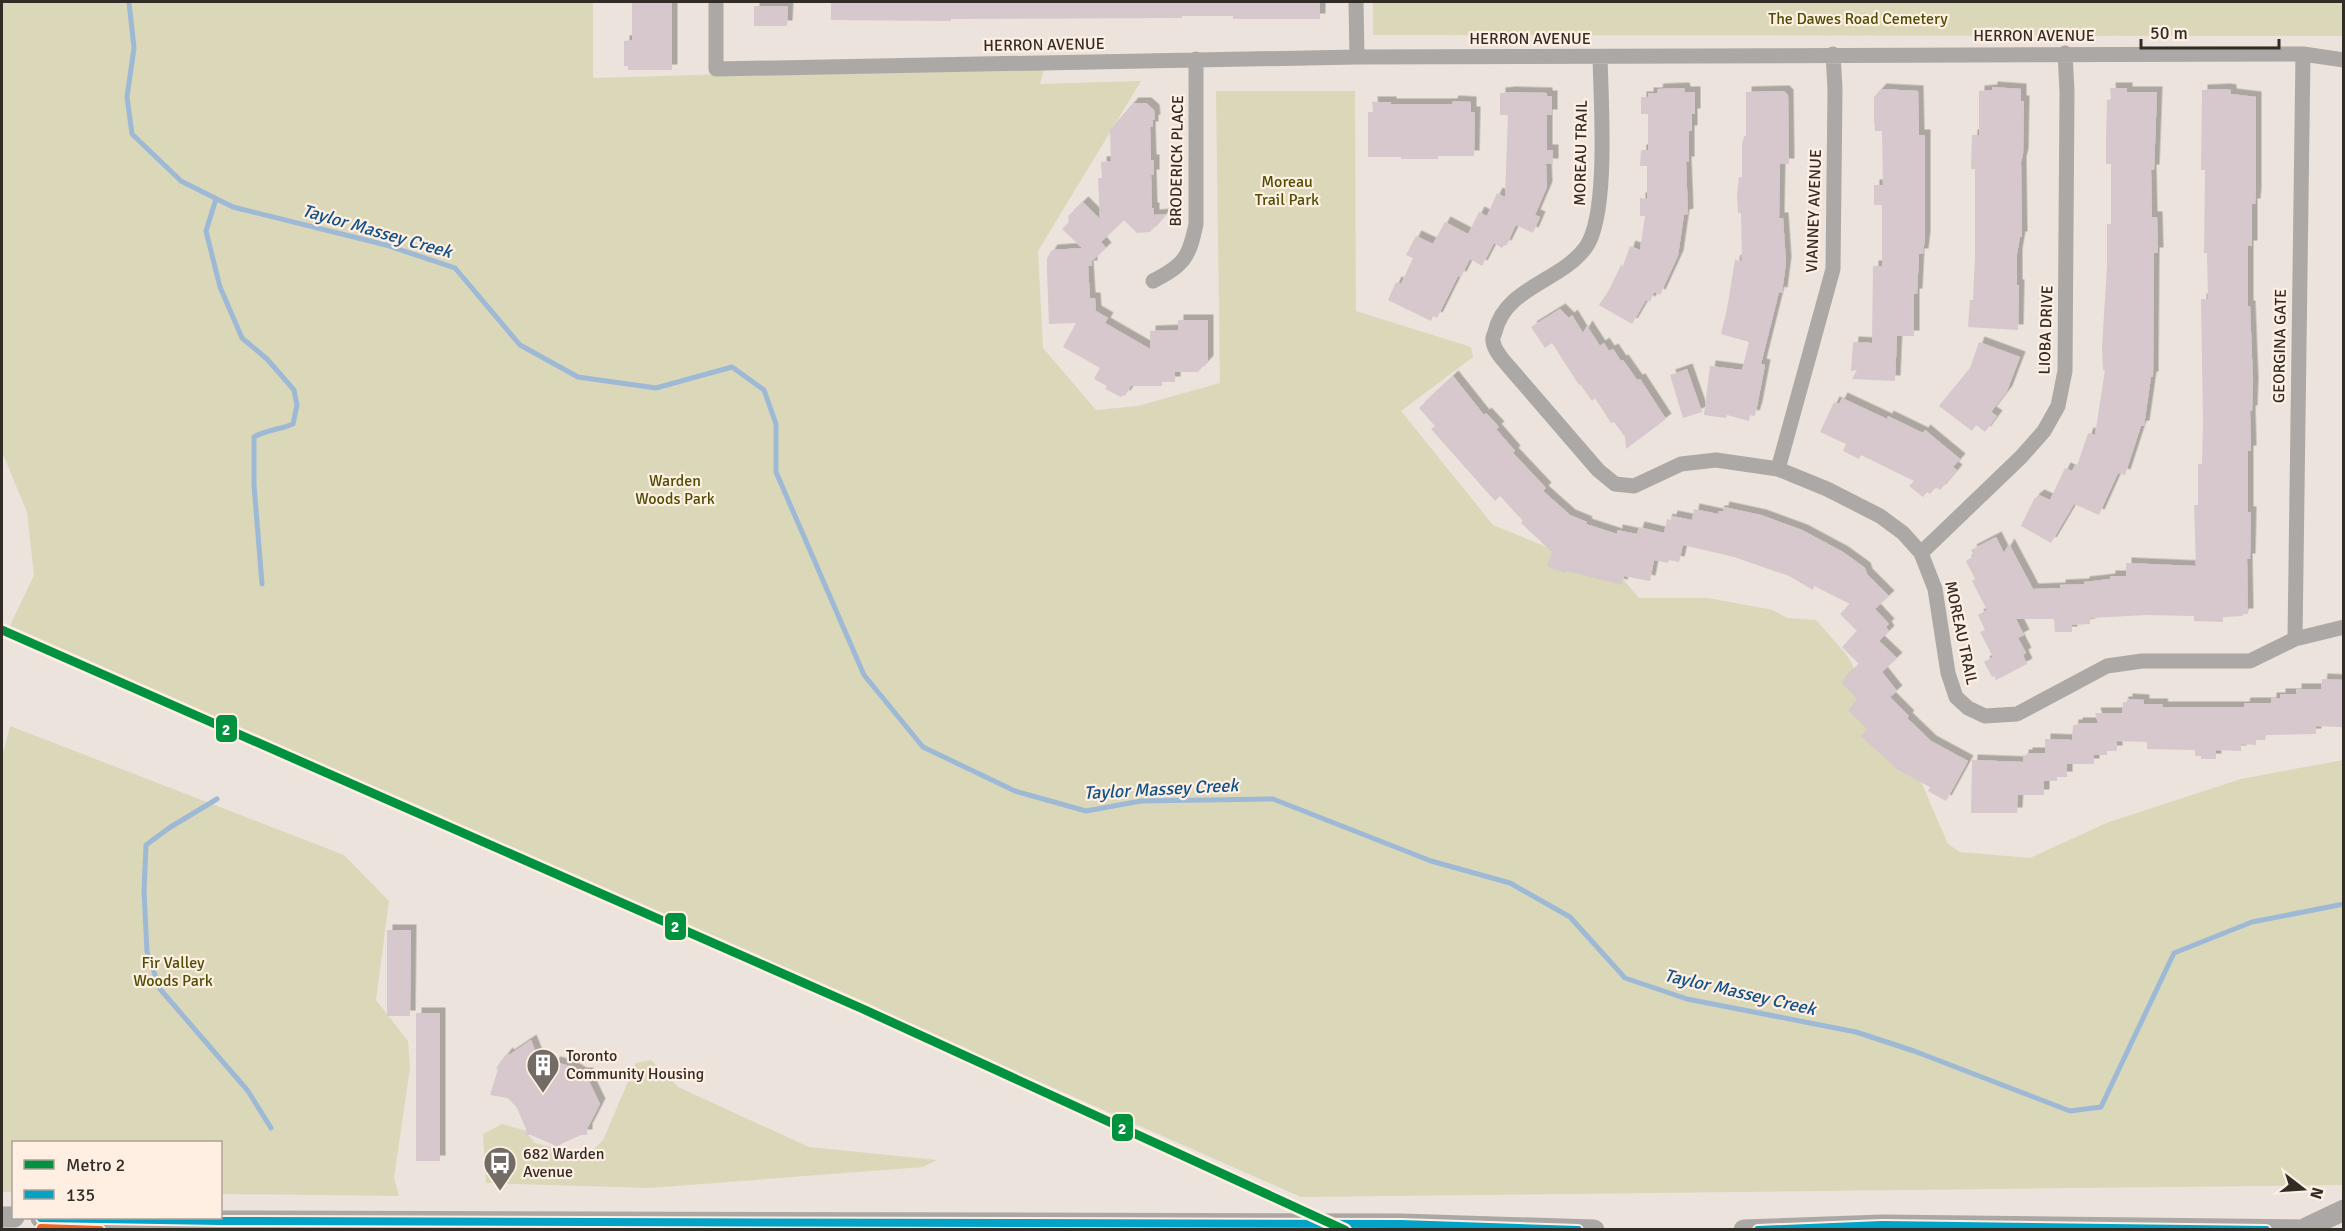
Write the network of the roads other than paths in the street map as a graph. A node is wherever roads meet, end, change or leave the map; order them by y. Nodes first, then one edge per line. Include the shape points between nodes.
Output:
1 (716, 2) edge
2 (1356, 2) edge
3 (2066, 53) junction
4 (1833, 54) junction
5 (2303, 54) junction
6 (1357, 57) junction
7 (1600, 57) junction
8 (1196, 59) junction
9 (2343, 60) edge
10 (1153, 281) dead end
11 (1778, 470) junction
12 (1922, 553) junction
13 (2343, 627) edge
14 (2295, 639) junction
15 (2343, 1210) edge
16 (66, 1219) edge
17 (219, 1225) edge
18 (2308, 1229) edge
19 (1594, 1230) edge
20 (1744, 1230) edge

1 - 8 street, HERRON AVENUE via 716,69
2 - 6 street
3 - 4 street, HERRON AVENUE
3 - 5 street, HERRON AVENUE
3 - 12 street, LIOBA DRIVE via 2065,371 2058,406 2044,431 2021,457
4 - 7 street, HERRON AVENUE
4 - 11 street, VIANNEY AVENUE via 1833,269
5 - 9 street, HERRON AVENUE
5 - 14 street, GEORGINA GATE
6 - 7 street, HERRON AVENUE
6 - 8 street, HERRON AVENUE
7 - 11 street, MOREAU TRAIL via 1600,202 1595,228 1586,247 1568,265 1510,305 1497,320 1493,341 1505,362 1598,470 1615,484 1634,486 1681,464 1716,460
8 - 10 street, BRODERICK PLACE via 1196,224 1190,250 1174,270
11 - 12 street, MOREAU TRAIL via 1880,516
12 - 14 street, MOREAU TRAIL via 1935,589 1948,673 1956,697 1985,716 2017,714 2107,666 2142,661 2250,660
13 - 14 street, MOREAU TRAIL
15 - 18 main road
16 - 17 main road
17 - 19 main road via 1401,1224
18 - 20 main road via 1882,1225

